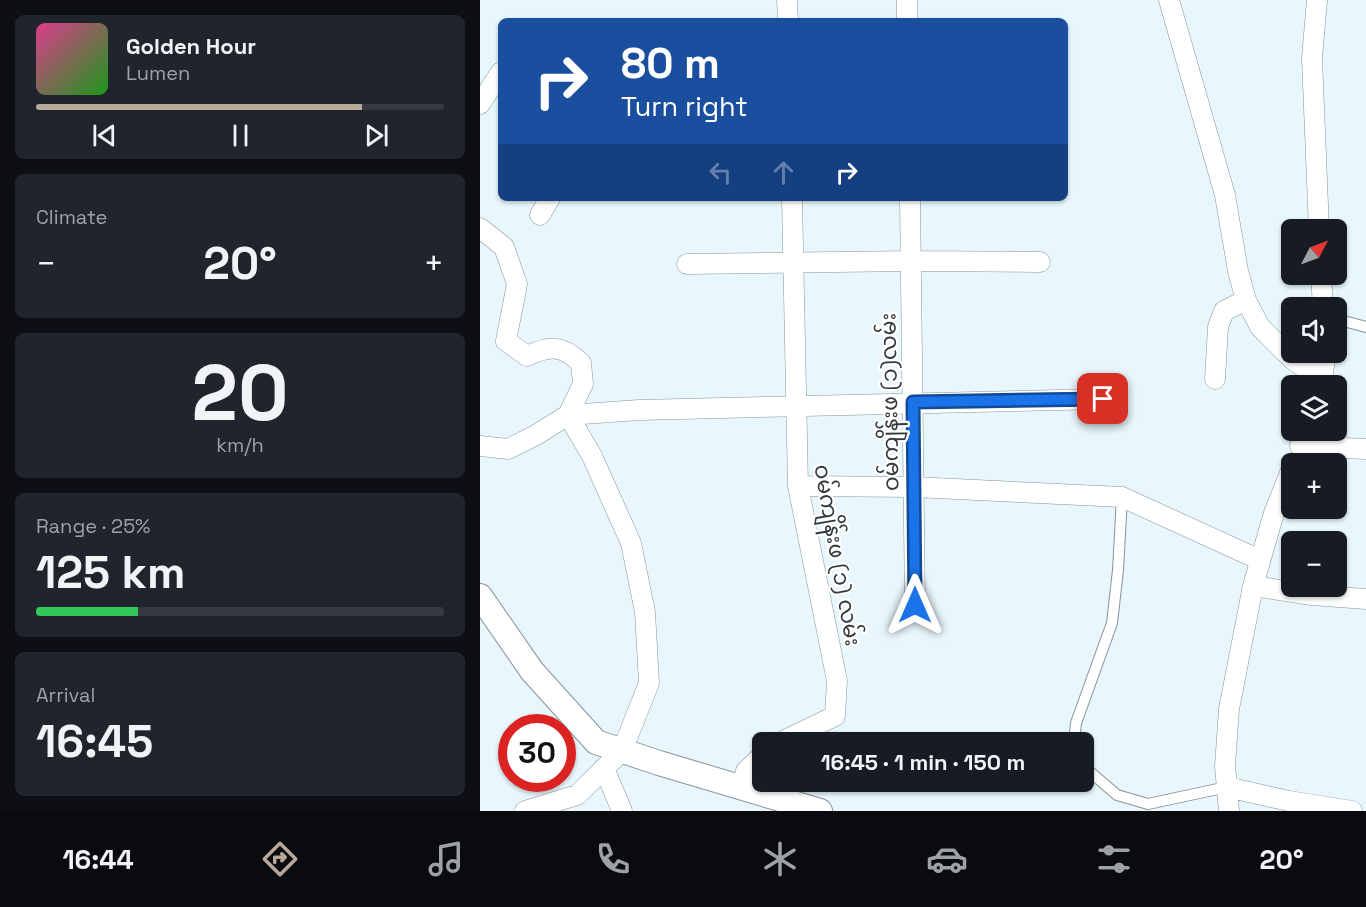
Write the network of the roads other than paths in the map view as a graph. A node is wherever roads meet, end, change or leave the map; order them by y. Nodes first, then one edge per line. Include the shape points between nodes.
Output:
1 (787, 0) edge
2 (907, 0) edge
3 (1169, 0) edge
4 (1317, 0) edge
5 (788, 18) edge
6 (907, 18) edge
7 (498, 77) edge
8 (480, 104) edge
9 (548, 201) edge
10 (792, 201) edge
11 (910, 201) edge
12 (540, 215) dead end
13 (1319, 219) edge
14 (480, 228) edge
15 (910, 261) junction
16 (793, 262) junction
17 (1040, 262) dead end
18 (687, 264) dead end
19 (1246, 300) junction
20 (1347, 322) edge
21 (1366, 327) edge
22 (1312, 375) edge
23 (1215, 379) dead end
24 (1103, 399) dead end
25 (913, 402) junction
26 (796, 405) junction
27 (568, 415) junction
28 (480, 446) edge
29 (1300, 447) edge
30 (1366, 449) edge
31 (798, 486) junction
32 (914, 488) junction
33 (1281, 496) edge
34 (1122, 497) junction
35 (1260, 560) junction
36 (1253, 586) junction
37 (480, 596) edge
38 (1366, 599) edge
39 (915, 605) dead end
40 (802, 732) edge
41 (1075, 732) edge
42 (622, 751) junction
43 (752, 765) edge
44 (604, 768) junction
45 (1094, 775) edge
46 (1227, 787) junction
47 (742, 788) junction
48 (525, 811) edge
49 (622, 811) edge
50 (820, 811) edge
51 (1229, 811) edge
52 (1352, 811) edge

1 - 5 street
2 - 6 street
3 - 19 street via 1225,195
4 - 13 street via 1312,58
7 - 8 street
9 - 12 street
10 - 16 street, ဝမ်ကျိန်းဖ (၁) လမ်း
11 - 15 street, ဝမ်ကျိန်းဖ (၁)လမ်း
14 - 27 street via 504,247 517,284 506,341 527,356 545,348 568,350 582,363 583,384
15 - 16 street
15 - 17 street
15 - 25 street, ဝမ်ကျိန်းဖ (၁)လမ်း
16 - 18 street
16 - 26 street, ဝမ်ကျိန်းဖ (၁) လမ်း
19 - 22 street via 1260,327
19 - 23 street via 1224,311 1218,327
20 - 21 lane
24 - 25 street
25 - 26 street
25 - 32 street, ဝမ်ကျိန်းဖ (၁)လမ်း
26 - 27 street
26 - 31 street, ဝမ်ကျိန်းဖ (၁) လမ်း
27 - 28 street via 507,449
27 - 42 street via 592,456 632,543 645,612 649,683
29 - 30 street
31 - 32 street
31 - 40 street, ဝမ်ကျိန်းဖ (၁) လမ်း via 837,681 835,716
32 - 34 street
32 - 39 street, ဝမ်ကျိန်းဖ (၁)လမ်း
33 - 35 street
34 - 35 street
34 - 41 lane via 1112,623
35 - 36 street
36 - 38 street
36 - 46 street via 1229,709
37 - 42 street via 532,671 596,742
42 - 44 street
42 - 47 street
43 - 47 street via 746,771
44 - 48 street via 577,795
44 - 49 street
45 - 46 lane via 1117,795 1148,804
46 - 51 street
46 - 52 street
47 - 50 street

